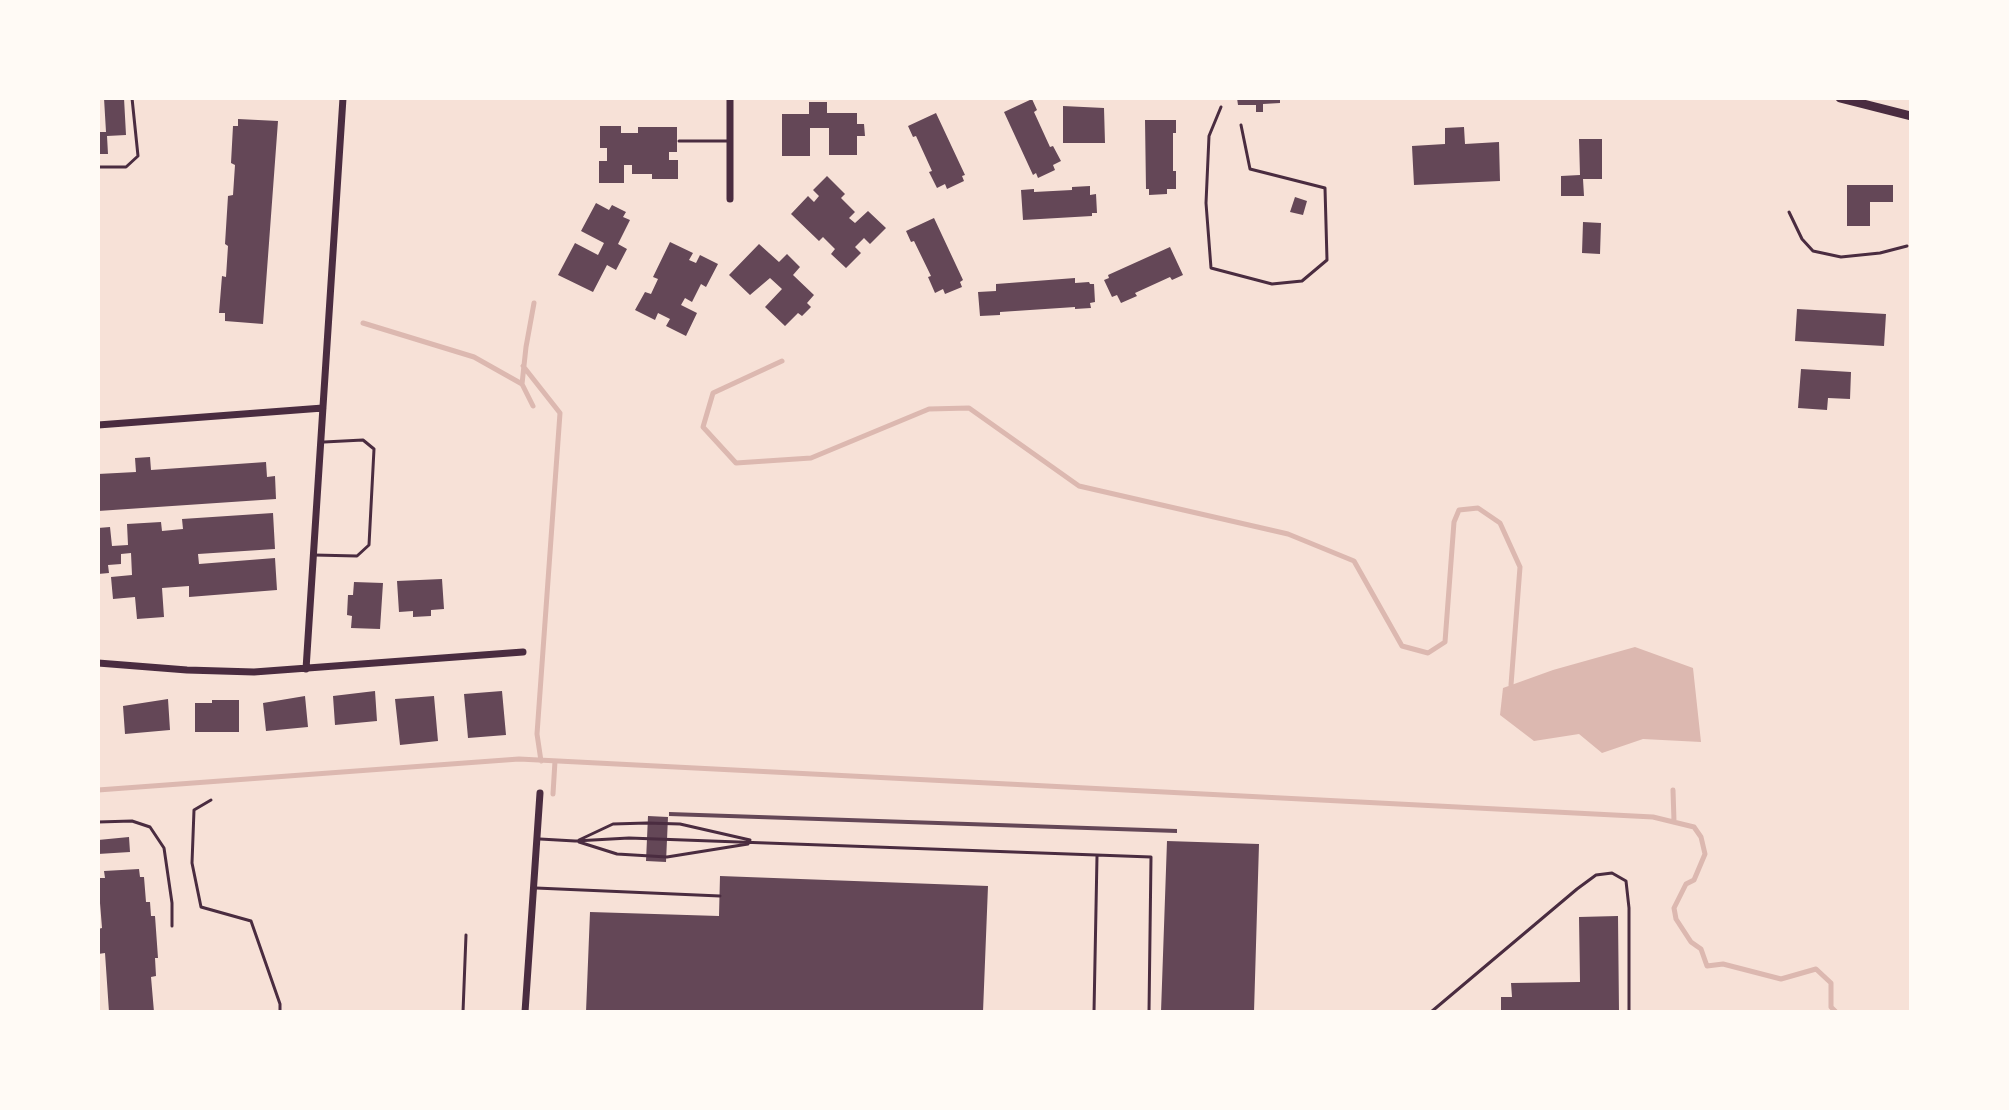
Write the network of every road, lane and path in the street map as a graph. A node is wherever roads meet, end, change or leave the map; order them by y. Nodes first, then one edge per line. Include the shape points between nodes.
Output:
1 (132, 98) edge
2 (343, 98) edge
3 (730, 98) edge
4 (1840, 98) edge
5 (1221, 107) dead end
6 (1911, 116) edge
7 (1241, 125) dead end
8 (679, 141) dead end
9 (730, 141) junction
10 (98, 167) edge
11 (730, 199) dead end
12 (1789, 212) dead end
13 (1907, 246) dead end
14 (323, 408) junction
15 (98, 425) edge
16 (320, 443) junction
17 (312, 555) junction
18 (523, 652) dead end
19 (98, 663) edge
20 (306, 669) junction
21 (540, 793) dead end
22 (211, 800) dead end
23 (98, 822) edge
24 (536, 839) junction
25 (575, 841) junction
26 (757, 842) junction
27 (1097, 855) junction
28 (533, 888) junction
29 (720, 896) dead end
30 (172, 926) dead end
31 (466, 935) dead end
32 (280, 1012) edge
33 (463, 1012) edge
34 (525, 1012) edge
35 (1094, 1012) edge
36 (1149, 1012) edge
37 (1431, 1012) edge
38 (1629, 1012) edge

1 - 10 lane via 138,156 126,167
2 - 14 street
3 - 9 street
4 - 6 street
5 - 7 lane via 1209,136 1206,203 1211,268 1272,284 1302,281 1327,260 1325,188 1250,169
8 - 9 lane
9 - 11 street
12 - 13 lane via 1813,251 1841,257
14 - 15 street
14 - 16 street
16 - 17 street
16 - 17 lane via 363,440 374,449 369,545 357,556
17 - 20 street
18 - 20 street
19 - 20 street via 214,671
21 - 24 street
22 - 32 lane via 194,810 192,863 201,907 251,921
23 - 30 lane via 132,821 150,827 164,848
24 - 25 lane
24 - 28 street
25 - 26 lane
25 - 26 lane via 617,854 667,857
25 - 26 lane via 613,824 647,823 680,824
26 - 27 lane
27 - 35 lane
27 - 36 lane via 1151,857
28 - 29 lane
28 - 34 street
31 - 33 lane
37 - 38 lane via 1577,889 1596,875 1612,873 1626,881 1628,895

